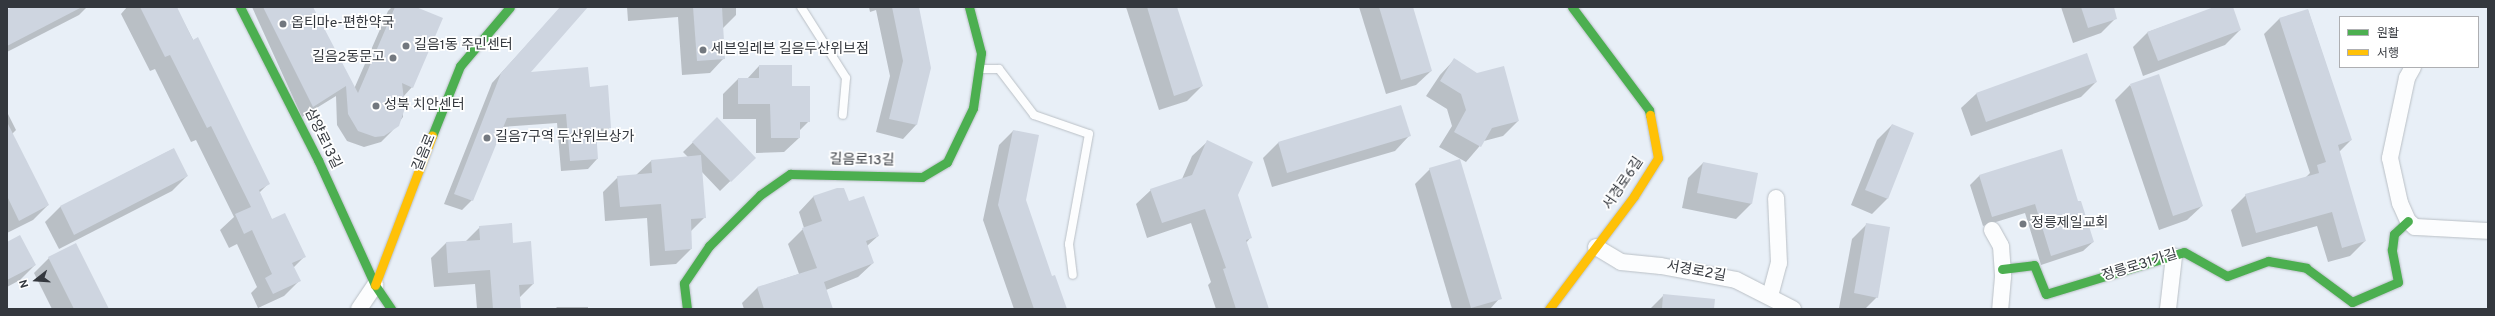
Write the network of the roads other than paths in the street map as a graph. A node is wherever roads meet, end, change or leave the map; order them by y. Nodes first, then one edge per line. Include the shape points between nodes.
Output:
1 (240, 7) edge
2 (510, 7) edge
3 (801, 7) edge
4 (969, 7) edge
5 (1572, 7) edge
6 (2412, 68) edge
7 (979, 69) junction
8 (843, 115) dead end
9 (1776, 198) dead end
10 (2408, 221) junction
11 (1992, 230) dead end
12 (2488, 231) edge
13 (1596, 247) junction
14 (2174, 256) junction
15 (2002, 269) junction
16 (1073, 276) dead end
17 (375, 285) junction
18 (1770, 296) junction
19 (359, 309) edge
20 (391, 309) edge
21 (687, 309) edge
22 (1549, 309) edge
23 (1793, 309) edge
24 (2000, 309) edge
25 (2168, 309) edge

1 - 17 street, 삼양로13길 via 318,160
2 - 17 street, 길음로 via 460,66
3 - 8 lane via 846,78
4 - 7 street, 길음로13길 via 981,53
5 - 13 street, 서경로6길 via 1649,110 1658,158 1634,196
6 - 10 street via 2407,78 2390,158 2400,203
7 - 16 lane via 999,69 1034,114 1089,134 1069,244
7 - 21 street, 길음로13길 via 973,108 946,162 922,177 790,174 760,194 709,246 684,283
9 - 18 street via 1780,263
10 - 12 street via 2415,227
10 - 14 street, 정릉로31가길 via 2394,234 2392,250 2398,282 2352,302 2306,268 2268,261 2227,276 2184,252
11 - 15 street via 2001,246
13 - 18 street, 서경로2길 via 1621,262 1661,266 1736,280
13 - 22 street, 서경로6길
14 - 15 street, 정릉로31가길 via 2046,294 2034,265
14 - 25 street
15 - 24 street
17 - 19 street, 길음로
17 - 20 street, 삼양로13길
18 - 23 street, 서경로2길

